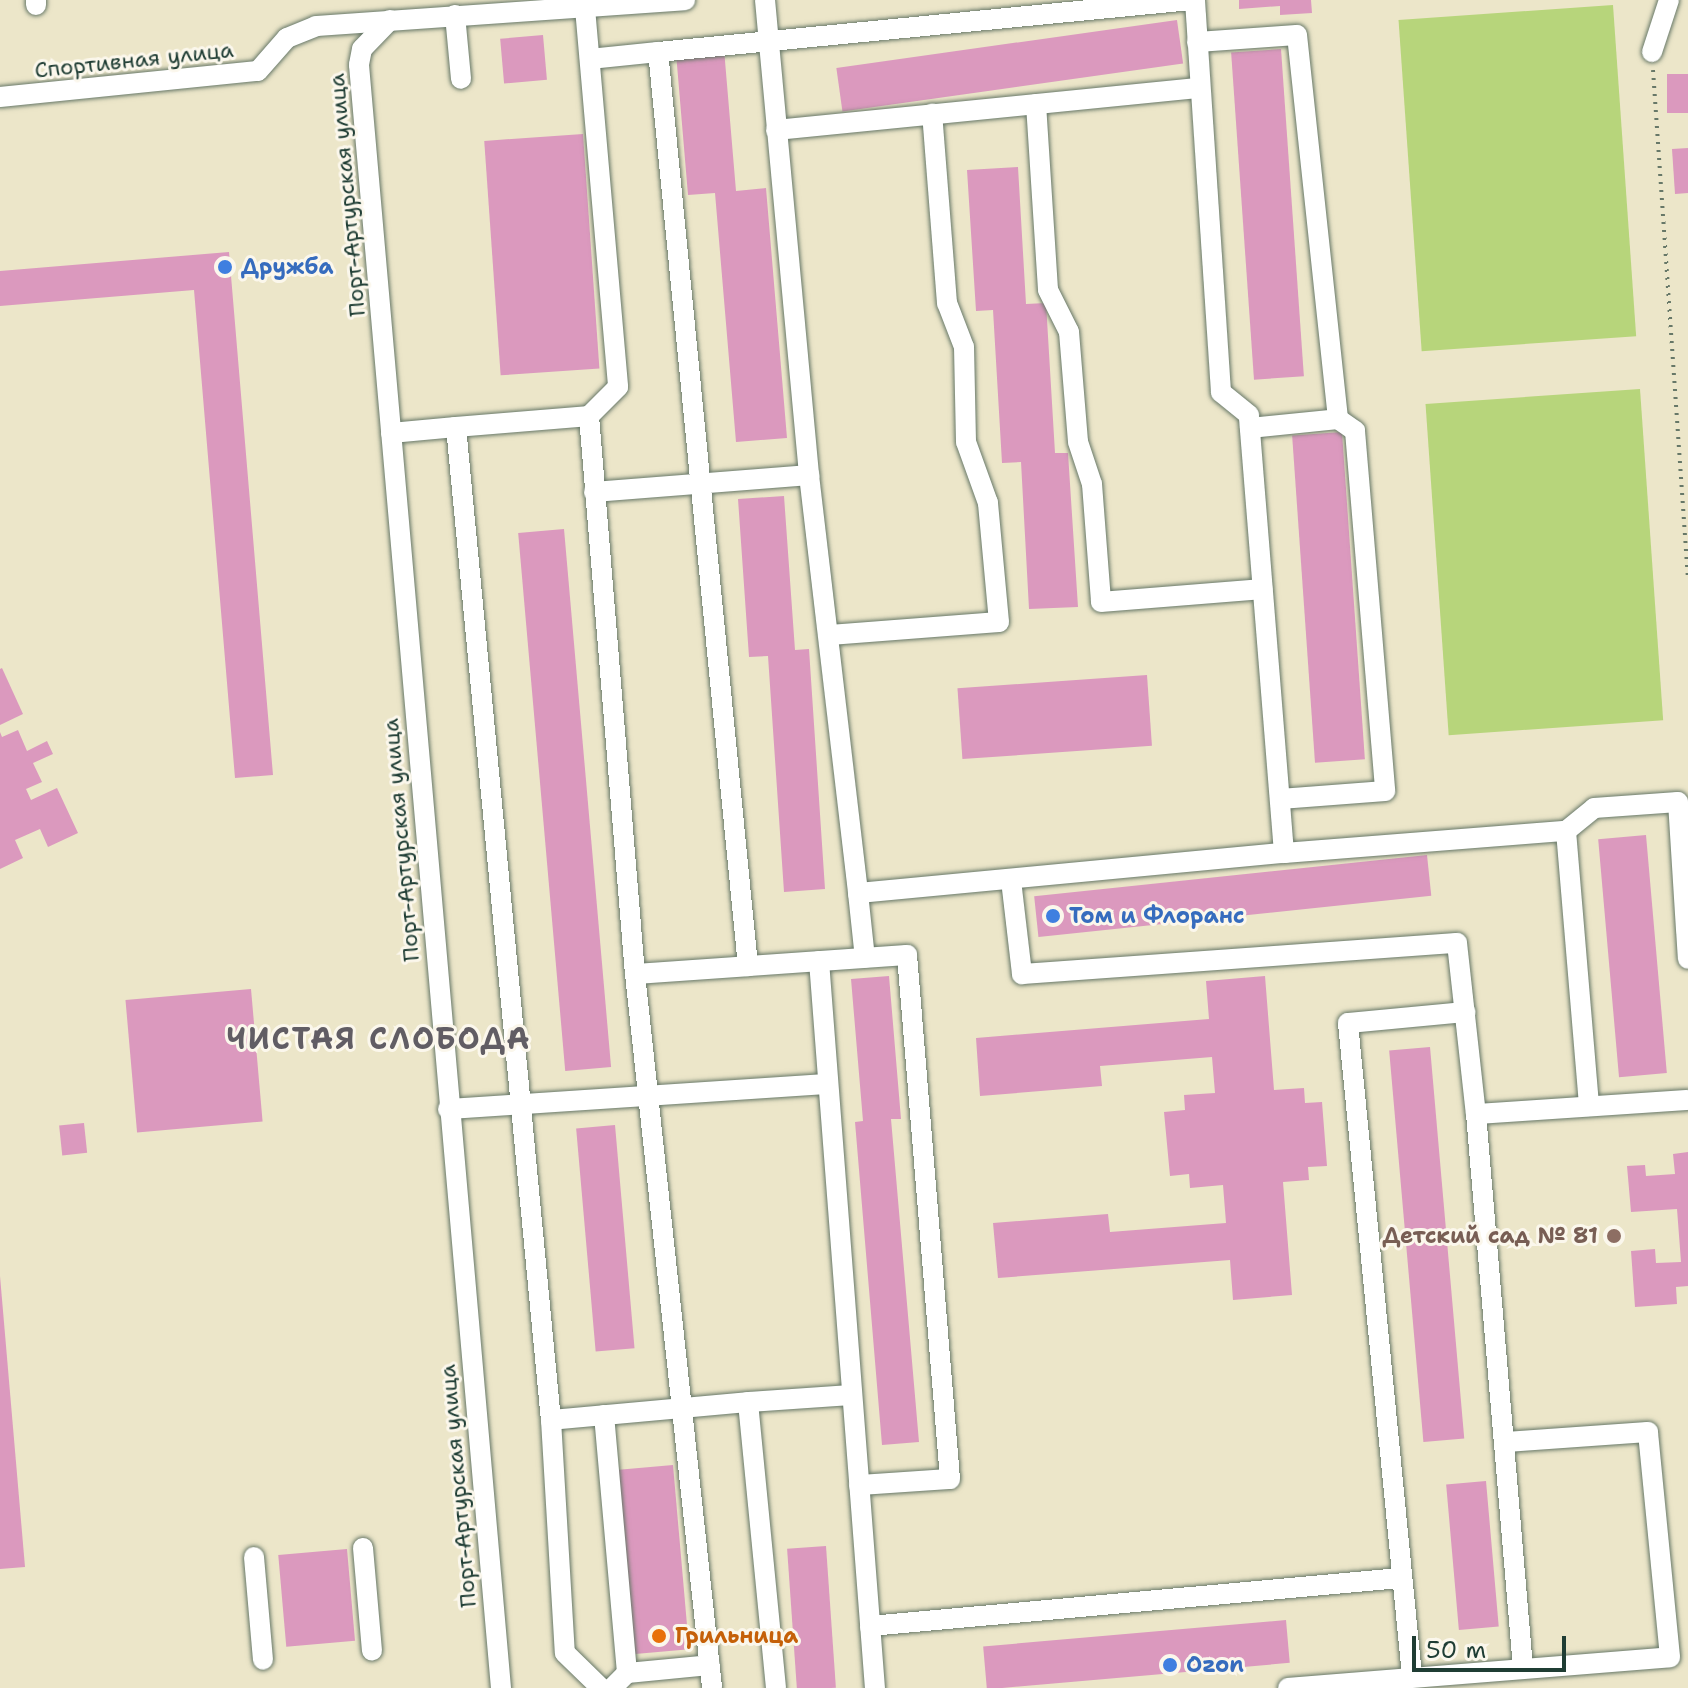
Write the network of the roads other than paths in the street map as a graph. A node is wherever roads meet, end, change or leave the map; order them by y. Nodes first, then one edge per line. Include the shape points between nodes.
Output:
1 (685, 0) edge
2 (765, 0) edge
3 (1193, 0) edge
4 (1669, 0) edge
5 (585, 8) junction
6 (390, 10) edge
7 (455, 15) junction
8 (768, 40) junction
9 (1197, 42) junction
10 (658, 52) junction
11 (1652, 52) road end
12 (590, 59) junction
13 (461, 79) dead end
14 (1200, 88) junction
15 (0, 97) edge
16 (1036, 104) junction
17 (932, 114) junction
18 (776, 130) junction
19 (589, 416) junction
20 (1338, 419) junction
21 (456, 427) junction
22 (1250, 428) junction
23 (391, 433) junction
24 (809, 475) junction
25 (701, 481) junction
26 (594, 492) junction
27 (1262, 589) junction
28 (830, 635) junction
29 (1280, 799) junction
30 (1683, 802) edge
31 (1566, 831) junction
32 (1284, 853) junction
33 (1011, 880) junction
34 (858, 893) junction
35 (865, 958) junction
36 (1688, 959) edge
37 (819, 961) junction
38 (748, 966) junction
39 (635, 974) junction
40 (1465, 1012) junction
41 (827, 1084) junction
42 (648, 1093) junction
43 (1688, 1100) edge
44 (521, 1103) junction
45 (1589, 1106) junction
46 (448, 1109) junction
47 (1476, 1114) junction
48 (852, 1395) junction
49 (748, 1402) junction
50 (681, 1407) junction
51 (604, 1415) junction
52 (551, 1420) junction
53 (1505, 1442) junction
54 (859, 1485) junction
55 (363, 1548) dead end
56 (254, 1557) dead end
57 (1401, 1578) junction
58 (870, 1626) junction
59 (372, 1651) dead end
60 (1679, 1657) edge
61 (263, 1660) dead end
62 (710, 1665) junction
63 (1523, 1668) junction
64 (1412, 1676) junction
65 (620, 1681) edge
66 (501, 1688) edge
67 (601, 1688) edge
68 (712, 1688) edge
69 (776, 1688) edge
70 (875, 1688) edge
71 (1288, 1688) edge

1 - 5 street, Спортивная улица
2 - 8 street
3 - 8 street
3 - 9 street
4 - 11 street
5 - 7 street, Спортивная улица
5 - 12 street
6 - 7 street, Спортивная улица
6 - 15 street, Спортивная улица via 287,38 258,71
6 - 23 street, Порт-Артурская улица via 362,49 359,65
7 - 13 street
8 - 10 street
8 - 18 street
9 - 14 street
9 - 20 street via 1297,35
10 - 12 street
10 - 25 street
12 - 19 street via 618,387
14 - 16 street
14 - 22 street via 1221,392 1249,415
16 - 17 street
16 - 27 street via 1048,290 1069,332 1078,442 1092,484 1101,602
17 - 18 street
17 - 28 street via 947,303 964,347 966,442 988,503 999,622
18 - 24 street
19 - 21 street
19 - 26 street
20 - 22 street
20 - 29 street via 1355,431 1385,791
21 - 23 street
21 - 44 street
22 - 27 street
23 - 46 street, Порт-Артурская улица
24 - 25 street
24 - 28 street
25 - 26 street
25 - 38 street
26 - 39 street
27 - 29 street
28 - 34 street
29 - 32 street
30 - 31 street via 1594,808
30 - 36 street
31 - 32 street
31 - 45 street
32 - 33 street
33 - 34 street
33 - 40 street via 1022,974 1457,943
34 - 35 street
35 - 37 street
35 - 54 street via 907,955 950,1479
37 - 38 street
37 - 41 street
38 - 39 street
39 - 42 street
40 - 47 street
40 - 57 street via 1348,1023
41 - 42 street
41 - 48 street
42 - 44 street
42 - 50 street
43 - 45 street
44 - 46 street
44 - 52 street
45 - 47 street
46 - 66 street, Порт-Артурская улица
47 - 53 street
48 - 49 street
48 - 54 street
49 - 50 street
49 - 69 street
50 - 51 street
50 - 62 street
51 - 52 street
51 - 65 street
52 - 67 street via 565,1653
53 - 60 street via 1648,1432
53 - 63 street
54 - 58 street
55 - 59 street
56 - 61 street
57 - 58 street
57 - 64 street
58 - 70 street
60 - 63 street
62 - 65 street
62 - 68 street
63 - 64 street
64 - 71 street

